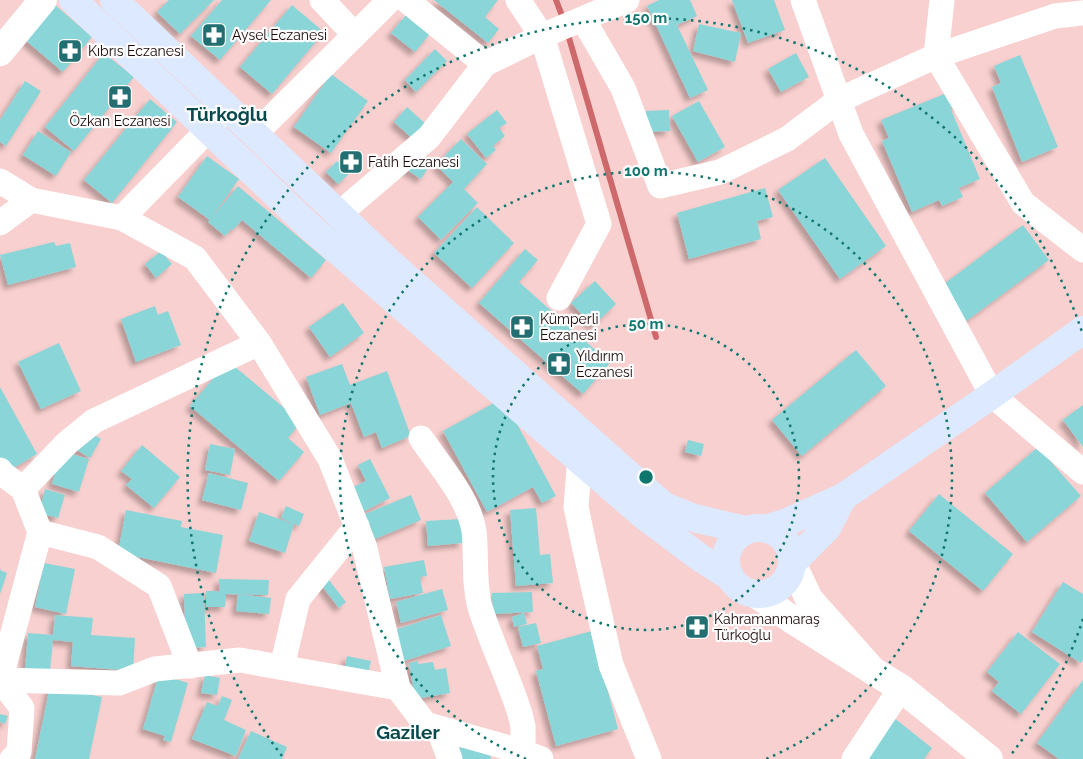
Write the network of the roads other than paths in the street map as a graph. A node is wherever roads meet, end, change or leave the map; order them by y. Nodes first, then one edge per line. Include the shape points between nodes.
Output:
1 (43, 0) edge
2 (73, 0) edge
3 (114, 0) edge
4 (322, 0) edge
5 (390, 0) edge
6 (406, 0) edge
7 (518, 0) edge
8 (627, 0) edge
9 (803, 0) edge
10 (942, 0) edge
11 (1083, 13) edge
12 (581, 20) junction
13 (547, 34) junction
14 (355, 35) junction
15 (0, 52) edge
16 (936, 56) junction
17 (486, 64) junction
18 (839, 100) junction
19 (227, 107) junction
20 (208, 130) junction
21 (255, 134) junction
22 (0, 182) edge
23 (31, 200) junction
24 (339, 214) junction
25 (122, 218) junction
26 (0, 223) edge
27 (1083, 250) edge
28 (559, 298) dead end
29 (1083, 330) edge
30 (259, 343) junction
31 (992, 395) junction
32 (421, 438) dead end
33 (581, 446) junction
34 (0, 470) edge
35 (1083, 472) edge
36 (23, 489) junction
37 (843, 497) junction
38 (357, 526) junction
39 (756, 529) junction
40 (40, 532) junction
41 (792, 563) junction
42 (730, 577) junction
43 (756, 594) junction
44 (190, 666) junction
45 (282, 668) junction
46 (872, 671) junction
47 (0, 681) edge
48 (398, 688) junction
49 (901, 688) junction
50 (438, 728) junction
51 (532, 755) edge
52 (19, 757) edge
53 (450, 759) edge
54 (649, 759) edge
55 (854, 759) edge
56 (989, 759) edge

1 - 15 street
2 - 20 main road
3 - 19 main road
4 - 14 street
5 - 14 street
6 - 17 street
7 - 13 street
8 - 12 street
9 - 18 street
10 - 16 street
11 - 16 street via 1055,16
12 - 13 street
12 - 18 street via 624,88 660,186 720,172 786,139
13 - 17 street
13 - 28 street via 599,224
14 - 21 street
16 - 18 street
16 - 27 street via 1023,203
17 - 24 street via 429,137
18 - 31 street via 851,134
19 - 20 street
19 - 21 main road
20 - 25 street
20 - 33 main road via 309,226
21 - 24 main road
22 - 23 street
23 - 25 street
23 - 26 street
24 - 33 main road
25 - 30 street via 195,258
29 - 31 main road
30 - 36 street via 94,421 66,443
30 - 38 street via 330,459
31 - 35 street
31 - 37 main road
32 - 51 street via 459,494 470,518 474,531 475,578 480,606
33 - 39 main road via 664,506 694,518
33 - 42 main road via 643,515
33 - 54 street via 576,507 611,665
34 - 36 street
36 - 40 street
37 - 39 main road via 785,523
37 - 41 main road via 827,528
38 - 45 street via 298,599
38 - 48 street
39 - 41 main road via 778,533 791,552
39 - 42 main road via 736,536 729,546 726,567
40 - 44 street via 98,547 160,586
40 - 47 street
41 - 43 main road via 790,574 776,589
41 - 46 street via 809,598
42 - 43 main road via 741,588
43 - 46 street
44 - 45 street via 240,660
44 - 47 street via 155,669 120,682
45 - 48 street
46 - 49 street
47 - 52 street via 22,708
48 - 50 street via 425,724
49 - 55 street
49 - 56 street
50 - 51 street
50 - 53 street

